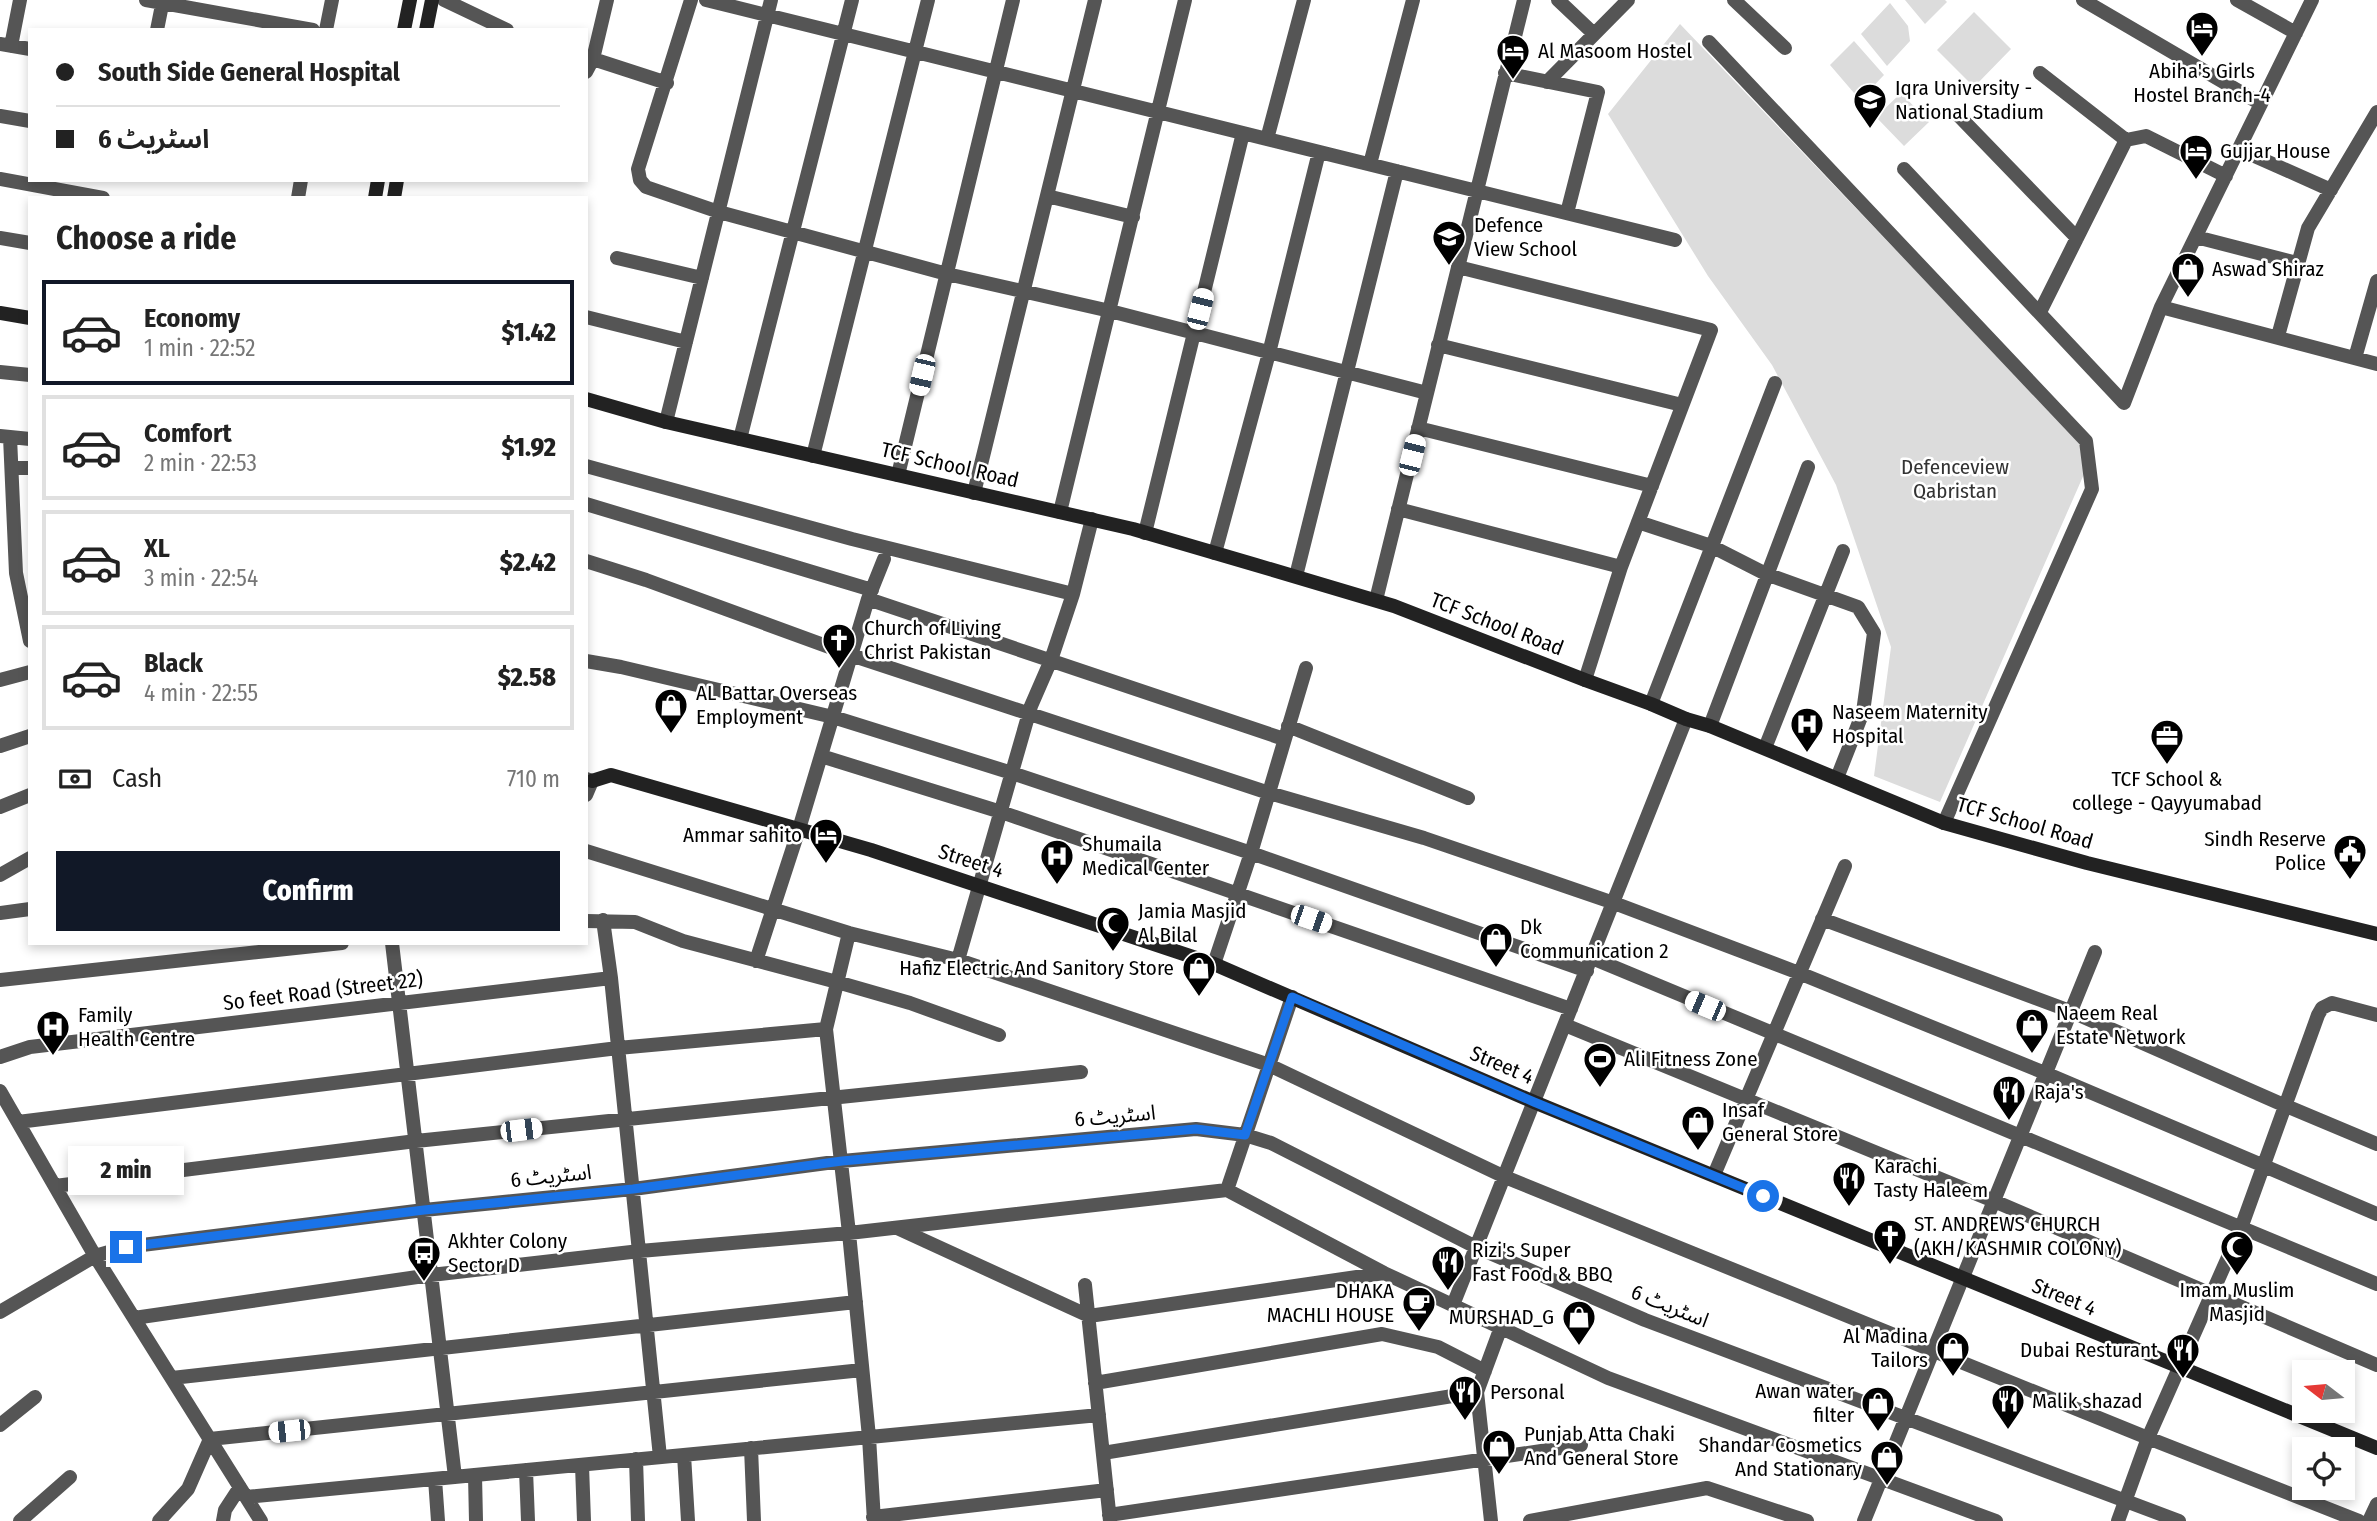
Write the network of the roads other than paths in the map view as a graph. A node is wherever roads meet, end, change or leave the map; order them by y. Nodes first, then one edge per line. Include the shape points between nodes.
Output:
1 (20, 0) edge
2 (146, 0) edge
3 (332, 0) edge
4 (410, 0) edge
5 (432, 0) edge
6 (443, 0) edge
7 (607, 0) edge
8 (691, 0) edge
9 (706, 0) edge
10 (771, 0) edge
11 (852, 0) edge
12 (928, 0) edge
13 (1013, 0) edge
14 (1095, 0) edge
15 (1185, 0) edge
16 (1304, 0) edge
17 (1413, 0) edge
18 (1524, 0) edge
19 (1558, 0) edge
20 (1628, 0) edge
21 (1734, 0) edge
22 (2083, 0) edge
23 (2237, 0) edge
24 (2312, 0) edge
25 (162, 1) edge
26 (768, 15) junction
27 (158, 28) edge
28 (303, 28) edge
29 (326, 28) edge
30 (404, 28) edge
31 (426, 28) edge
32 (503, 28) edge
33 (2296, 33) junction
34 (843, 34) junction
35 (1594, 34) junction
36 (1709, 42) dead end
37 (6, 45) edge
38 (1785, 48) dead end
39 (28, 49) edge
40 (915, 52) junction
41 (588, 66) edge
42 (996, 72) junction
43 (1505, 73) junction
44 (2040, 74) dead end
45 (1547, 82) junction
46 (667, 83) junction
47 (1073, 91) junction
48 (2261, 104) junction
49 (2377, 111) edge
50 (1158, 112) junction
51 (1957, 114) dead end
52 (0, 116) edge
53 (28, 121) edge
54 (1243, 133) junction
55 (1267, 139) junction
56 (2126, 140) junction
57 (2239, 149) junction
58 (1319, 152) junction
59 (1370, 164) junction
60 (1904, 169) dead end
61 (1397, 171) junction
62 (2225, 176) junction
63 (0, 180) edge
64 (65, 190) edge
65 (2331, 190) junction
66 (1476, 191) junction
67 (94, 196) edge
68 (1047, 196) junction
69 (719, 212) junction
70 (1567, 213) junction
71 (1133, 217) junction
72 (794, 231) junction
73 (2077, 237) junction
74 (2196, 237) junction
75 (0, 238) edge
76 (1675, 240) dead end
77 (28, 243) edge
78 (865, 251) junction
79 (617, 258) dead end
80 (2297, 263) junction
81 (1458, 267) junction
82 (947, 274) junction
83 (702, 278) junction
84 (2377, 281) edge
85 (1024, 292) junction
86 (2161, 307) junction
87 (1110, 312) junction
88 (2040, 312) junction
89 (0, 313) edge
90 (28, 318) edge
91 (588, 318) edge
92 (1194, 334) junction
93 (2278, 336) junction
94 (686, 342) junction
95 (1438, 345) junction
96 (1269, 354) junction
97 (2355, 358) junction
98 (2377, 364) edge
99 (0, 372) edge
100 (1347, 374) junction
101 (28, 375) edge
102 (1775, 383) dead end
103 (1427, 393) junction
104 (588, 400) edge
105 (1682, 405) junction
106 (666, 422) junction
107 (1418, 428) junction
108 (5, 437) edge
109 (28, 439) edge
110 (740, 439) junction
111 (813, 456) junction
112 (588, 467) edge
113 (1808, 467) dead end
114 (12, 468) junction
115 (28, 468) edge
116 (898, 475) junction
117 (1652, 486) junction
118 (974, 493) junction
119 (7, 496) edge
120 (588, 505) edge
121 (1398, 509) junction
122 (1060, 512) junction
123 (1091, 519) junction
124 (1638, 522) junction
125 (1145, 533) junction
126 (1711, 546) junction
127 (1843, 551) dead end
128 (1215, 553) junction
129 (884, 559) dead end
130 (588, 562) edge
131 (1621, 567) junction
132 (23, 574) edge
133 (1766, 574) junction
134 (1296, 576) junction
135 (1073, 594) junction
136 (870, 595) junction
137 (1826, 597) junction
138 (1376, 600) junction
139 (28, 622) edge
140 (851, 655) junction
141 (1051, 660) junction
142 (588, 661) edge
143 (1306, 668) dead end
144 (28, 673) edge
145 (0, 680) edge
146 (1585, 680) junction
147 (1651, 704) junction
148 (1029, 713) junction
149 (833, 717) junction
150 (1684, 724) junction
151 (1710, 726) junction
152 (1286, 732) junction
153 (28, 737) edge
154 (0, 746) edge
155 (1765, 748) junction
156 (821, 756) junction
157 (1012, 773) junction
158 (1837, 778) junction
159 (589, 780) edge
160 (1269, 793) junction
161 (28, 796) edge
162 (1468, 798) dead end
163 (0, 807) edge
164 (1001, 812) junction
165 (1944, 823) junction
166 (799, 829) junction
167 (588, 852) edge
168 (1251, 853) junction
169 (28, 859) edge
170 (1845, 866) dead end
171 (0, 875) edge
172 (981, 886) junction
173 (1238, 894) junction
174 (1614, 904) junction
175 (28, 909) edge
176 (773, 909) junction
177 (0, 913) edge
178 (1822, 919) junction
179 (603, 920) junction
180 (588, 921) edge
181 (849, 933) junction
182 (2377, 934) edge
183 (324, 945) edge
184 (392, 945) edge
185 (2095, 952) dead end
186 (958, 960) junction
187 (756, 961) junction
188 (1214, 964) junction
189 (1589, 964) junction
190 (1799, 973) junction
191 (611, 978) junction
192 (0, 980) edge
193 (838, 982) junction
194 (1292, 997) junction
195 (400, 1003) junction
196 (1572, 1009) junction
197 (2070, 1011) junction
198 (2377, 1015) edge
199 (1565, 1025) junction
200 (826, 1029) junction
201 (1773, 1034) junction
202 (999, 1035) dead end
203 (618, 1048) junction
204 (0, 1057) edge
205 (1269, 1065) junction
206 (1081, 1072) dead end
207 (408, 1073) junction
208 (2045, 1073) junction
209 (0, 1091) edge
210 (835, 1096) junction
211 (1746, 1100) junction
212 (1534, 1102) junction
213 (2286, 1106) junction
214 (626, 1118) junction
215 (18, 1122) junction
216 (1245, 1135) junction
217 (2020, 1137) junction
218 (416, 1141) junction
219 (2377, 1144) edge
220 (842, 1161) junction
221 (2264, 1165) junction
222 (1714, 1175) junction
223 (1505, 1177) junction
224 (55, 1186) junction
225 (633, 1189) junction
226 (1227, 1190) junction
227 (1994, 1201) junction
228 (424, 1210) junction
229 (2377, 1213) edge
230 (895, 1227) junction
231 (2241, 1228) junction
232 (849, 1233) junction
233 (1476, 1247) junction
234 (640, 1251) junction
235 (95, 1256) junction
236 (1384, 1273) junction
237 (431, 1275) junction
238 (1962, 1278) junction
239 (1085, 1284) dead end
240 (2377, 1284) edge
241 (2211, 1294) junction
242 (856, 1302) junction
243 (1453, 1305) junction
244 (0, 1312) edge
245 (1088, 1315) junction
246 (134, 1318) junction
247 (647, 1325) junction
248 (1501, 1327) junction
249 (440, 1348) junction
250 (1933, 1350) junction
251 (2377, 1365) edge
252 (2179, 1367) junction
253 (862, 1370) junction
254 (1485, 1371) junction
255 (172, 1378) junction
256 (1096, 1383) junction
257 (654, 1392) junction
258 (1477, 1392) junction
259 (35, 1398) dead end
260 (447, 1414) junction
261 (1099, 1415) junction
262 (1905, 1420) junction
263 (0, 1425) edge
264 (869, 1437) junction
265 (2148, 1438) junction
266 (210, 1439) junction
267 (1581, 1445) dead end
268 (751, 1448) junction
269 (2377, 1448) edge
270 (1103, 1453) junction
271 (684, 1455) junction
272 (660, 1457) junction
273 (636, 1459) junction
274 (1484, 1459) junction
275 (582, 1465) junction
276 (526, 1470) junction
277 (475, 1475) junction
278 (70, 1477) dead end
279 (455, 1477) junction
280 (435, 1479) junction
281 (1882, 1479) junction
282 (1107, 1490) junction
283 (243, 1492) junction
284 (2126, 1501) junction
285 (2377, 1504) edge
286 (1110, 1518) edge
287 (874, 1519) edge
288 (20, 1521) edge
289 (159, 1521) edge
290 (223, 1521) edge
291 (261, 1521) edge
292 (438, 1521) edge
293 (476, 1521) edge
294 (528, 1521) edge
295 (584, 1521) edge
296 (638, 1521) edge
297 (688, 1521) edge
298 (754, 1521) edge
299 (1491, 1521) edge
300 (1530, 1521) edge
301 (1807, 1521) edge
302 (1864, 1521) edge
303 (1996, 1521) edge
304 (2118, 1521) edge
305 (2179, 1521) edge
306 (2359, 1521) edge
307 (2369, 1521) edge

1 - 37 street
2 - 25 street
3 - 29 street
4 - 30 street
5 - 31 street
6 - 32 street
7 - 41 street
8 - 46 street
9 - 26 street
10 - 26 street
11 - 34 street
12 - 40 street
13 - 42 street
14 - 47 street
15 - 50 street
16 - 55 street
17 - 59 street
18 - 43 street
19 - 35 street
20 - 35 street
21 - 38 street
22 - 48 street
23 - 33 street
24 - 33 street
25 - 27 street
25 - 28 street
26 - 34 street
26 - 69 street
33 - 48 street
34 - 40 street
34 - 72 street
35 - 45 street
36 - 165 street via 2086,441 2092,489
37 - 39 street
40 - 42 street
40 - 78 street
41 - 46 street
42 - 47 street
42 - 82 street
43 - 45 street
43 - 66 street
44 - 56 street
45 - 70 street via 1598,92
46 - 69 street via 638,169 640,180 646,187
47 - 50 street
47 - 68 street
48 - 57 street
49 - 65 street
50 - 54 street
50 - 71 street
51 - 73 street
52 - 53 street
54 - 55 street
54 - 92 street
55 - 58 street
56 - 62 street via 2146,136
56 - 73 street
57 - 62 street
57 - 65 street
58 - 59 street
58 - 96 street
59 - 61 street
60 - 88 street
61 - 66 street
61 - 100 street
62 - 74 street
63 - 64 street
64 - 67 street
65 - 80 street via 2308,228
66 - 70 street
66 - 81 street
68 - 71 street
68 - 85 street
69 - 72 street
69 - 83 street
70 - 76 street
71 - 87 street
72 - 78 street
72 - 110 street
73 - 88 street
74 - 80 street
74 - 86 street
75 - 77 street
78 - 82 street
78 - 111 street
79 - 83 street
80 - 93 street
81 - 95 street
81 - 105 street via 1711,330
82 - 85 street
82 - 116 street
83 - 94 street
84 - 97 street
85 - 87 street
85 - 118 street
86 - 88 street via 2124,402
86 - 93 street
87 - 92 street
87 - 122 street
89 - 90 street
91 - 94 street
92 - 96 street
92 - 125 street
93 - 97 street
94 - 106 street
95 - 103 street
95 - 105 street
96 - 100 street
96 - 128 street
97 - 98 street
99 - 101 street
100 - 103 street
100 - 134 street
102 - 126 street
103 - 107 street
104 - 106 street, TCF School Road
105 - 117 street
106 - 110 street, TCF School Road
107 - 117 street
107 - 121 street
108 - 109 street
108 - 114 street
110 - 111 street, TCF School Road
111 - 116 street, TCF School Road
112 - 135 street
113 - 133 street
114 - 115 street
114 - 119 street
116 - 118 street, TCF School Road
117 - 124 street
118 - 122 street, TCF School Road
119 - 132 street
120 - 136 street
121 - 131 street
121 - 138 street
122 - 123 street, TCF School Road
123 - 125 street, TCF School Road
123 - 135 street
124 - 126 street
124 - 131 street
125 - 128 street, TCF School Road
126 - 133 street
126 - 147 street
127 - 137 street
128 - 134 street, TCF School Road
129 - 136 street
130 - 140 street
131 - 146 street
132 - 139 street
133 - 137 street
133 - 151 street
134 - 138 street, TCF School Road
135 - 141 street
136 - 140 street
136 - 141 street
137 - 155 street
137 - 158 street via 1858,607 1874,633 1863,712
138 - 146 street, TCF School Road
140 - 148 street
140 - 149 street
141 - 148 street
141 - 152 street
142 - 149 street
143 - 152 street
144 - 145 street
146 - 147 street, TCF School Road
147 - 150 street, TCF School Road
148 - 157 street
148 - 160 street
149 - 156 street
149 - 157 street
150 - 151 street, TCF School Road
150 - 174 street
151 - 155 street, TCF School Road
152 - 160 street
152 - 162 street
153 - 154 street
155 - 158 street, TCF School Road
156 - 164 street
156 - 166 street
157 - 164 street
157 - 168 street
158 - 165 street, TCF School Road
159 - 166 street, Street 4 via 611,775
160 - 168 street
160 - 174 street via 1424,838
161 - 163 street
164 - 172 street
164 - 173 street
165 - 182 street, TCF School Road
166 - 172 street, Street 4
166 - 176 street
167 - 176 street
168 - 173 street
168 - 189 street
169 - 171 street
170 - 178 street
172 - 186 street
172 - 188 street, Street 4
173 - 188 street
173 - 196 street
174 - 189 street
174 - 190 street
175 - 177 street
176 - 181 street
176 - 187 street
178 - 190 street
178 - 197 street
179 - 180 street
179 - 187 street via 635,922
179 - 191 street
181 - 186 street
181 - 193 street
183 - 192 street
184 - 195 street
185 - 197 street
186 - 205 street
187 - 193 street
188 - 194 street, Street 4
189 - 196 street
189 - 201 street
190 - 201 street
190 - 208 street
191 - 195 street, So feet Road (Street 22)
191 - 203 street
193 - 200 street
193 - 202 street
194 - 205 street
194 - 212 street, Street 4
195 - 204 street, So feet Road (Street 22) via 30,1047
195 - 207 street
196 - 199 street
197 - 208 street
197 - 213 street
198 - 213 street via 2332,1003 2322,1008
199 - 211 street
199 - 212 street
200 - 203 street
200 - 210 street
201 - 211 street
201 - 217 street
203 - 207 street
203 - 214 street
205 - 216 street
205 - 223 street
206 - 210 street
207 - 215 street
207 - 218 street
208 - 217 street
208 - 221 street
209 - 215 street
210 - 214 street
210 - 220 street
211 - 222 street
211 - 227 street
212 - 222 street, Street 4
212 - 223 street
213 - 219 street
213 - 221 street
214 - 218 street
214 - 225 street
215 - 224 street
216 - 220 street, اسٹریٹ 6 via 1196,1129
216 - 226 street
216 - 233 street, اسٹریٹ 6 via 1271,1143
217 - 227 street
217 - 231 street
218 - 224 street
218 - 228 street
220 - 225 street, اسٹریٹ 6
220 - 232 street
221 - 229 street
221 - 231 street
222 - 238 street, Street 4
223 - 233 street
223 - 250 street
224 - 235 street
225 - 228 street, اسٹریٹ 6
225 - 234 street
226 - 230 street
226 - 236 street
227 - 238 street
227 - 241 street
228 - 235 street, اسٹریٹ 6 via 126,1247
228 - 237 street
230 - 232 street
230 - 245 street
231 - 240 street
231 - 241 street
232 - 234 street
232 - 242 street
233 - 243 street
233 - 262 street, اسٹریٹ 6 via 1645,1320
234 - 237 street
234 - 247 street
235 - 244 street, اسٹریٹ 6
235 - 246 street
236 - 243 street
236 - 245 street
237 - 246 street
237 - 249 street
238 - 250 street
238 - 252 street, Street 4
239 - 245 street
241 - 251 street
241 - 252 street
242 - 247 street
242 - 253 street
243 - 248 street
245 - 256 street
246 - 255 street
247 - 249 street
247 - 257 street
248 - 254 street
248 - 281 street via 1608,1378
249 - 255 street
249 - 260 street
250 - 262 street
250 - 265 street
252 - 265 street
252 - 269 street, Street 4
253 - 257 street
253 - 264 street
254 - 256 street via 1438,1347 1382,1334
254 - 258 street
255 - 266 street
256 - 261 street
257 - 260 street
257 - 272 street
258 - 270 street
258 - 274 street
259 - 263 street
260 - 266 street
260 - 279 street
261 - 264 street
261 - 270 street
262 - 281 street
262 - 284 street, اسٹریٹ 6
264 - 268 street
264 - 287 street
265 - 284 street
265 - 306 street
266 - 283 street
266 - 289 street via 188,1489
267 - 274 street
268 - 271 street
268 - 298 street
270 - 282 street
271 - 272 street
271 - 297 street
272 - 273 street
273 - 275 street
273 - 296 street
274 - 286 street
274 - 299 street
275 - 276 street
275 - 295 street
276 - 277 street
276 - 294 street
277 - 279 street
277 - 293 street
278 - 288 street
279 - 280 street
280 - 283 street
280 - 292 street
281 - 302 street
281 - 303 street
282 - 286 street
282 - 287 street
283 - 290 street via 225,1510
283 - 291 street
284 - 304 street
284 - 305 street, اسٹریٹ 6
285 - 307 street
300 - 301 street via 1706,1488

